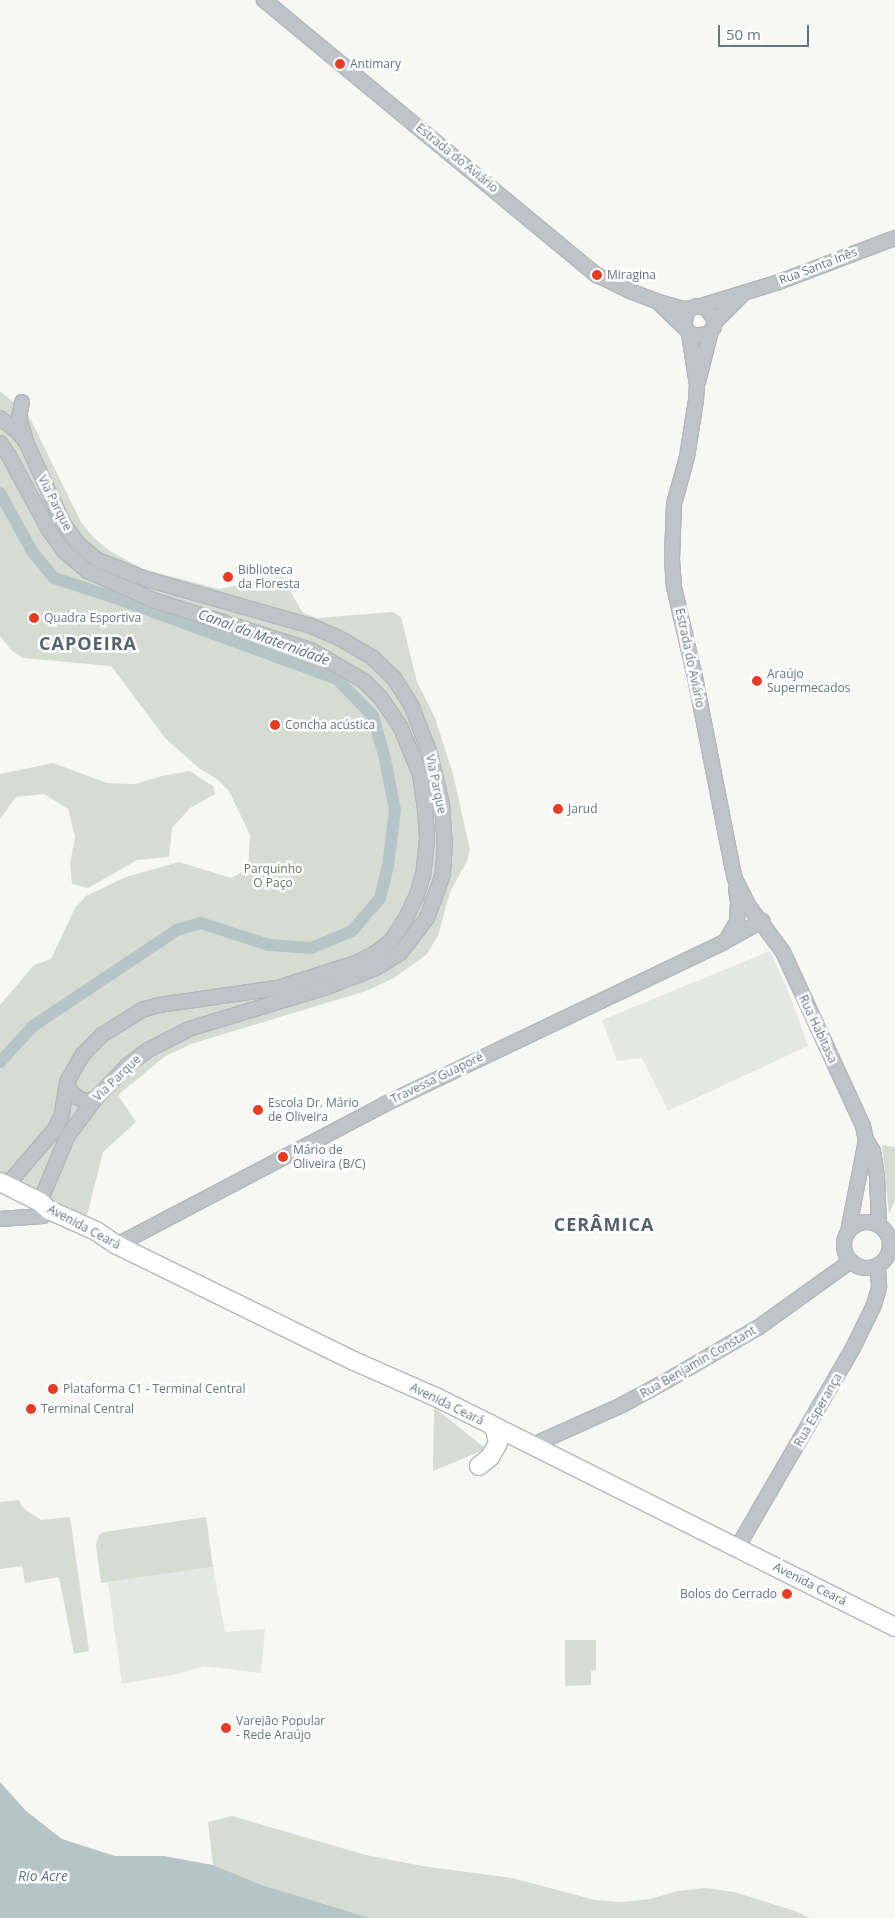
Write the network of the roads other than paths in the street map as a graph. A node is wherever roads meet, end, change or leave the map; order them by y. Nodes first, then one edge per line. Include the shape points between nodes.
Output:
1 (264, 0) edge
2 (895, 238) edge
3 (742, 294) junction
4 (659, 302) junction
5 (696, 307) junction
6 (713, 327) junction
7 (686, 330) junction
8 (697, 386) junction
9 (22, 402) dead end
10 (0, 418) edge
11 (26, 442) junction
12 (0, 443) edge
13 (732, 866) junction
14 (762, 921) junction
15 (722, 943) junction
16 (67, 1082) junction
17 (95, 1099) junction
18 (866, 1140) junction
19 (3, 1184) edge
20 (41, 1211) junction
21 (0, 1219) edge
22 (879, 1225) junction
23 (848, 1232) junction
24 (892, 1241) edge
25 (117, 1245) junction
26 (851, 1261) junction
27 (878, 1264) junction
28 (489, 1424) junction
29 (533, 1445) junction
30 (478, 1466) dead end
31 (738, 1548) junction
32 (895, 1627) edge

1 - 4 street, Estrada do Aviário via 597,275
2 - 3 street, Rua Santa Inês
3 - 5 street, Rua Santa Inês
3 - 6 street, Rua Santa Inês
4 - 5 street, Estrada do Aviário via 684,309
4 - 7 street, Estrada do Aviário
5 - 6 street via 710,311
5 - 7 street via 684,316
6 - 7 street via 703,336
6 - 8 street, Estrada do Aviário
7 - 8 street, Estrada do Aviário
8 - 13 street, Estrada do Aviário via 692,431 674,504 674,588
9 - 11 street via 19,418
10 - 11 street, Via Parque
11 - 17 street, Via Parque via 63,523 78,544 98,560 146,579 311,626 340,638 372,658 394,678 412,707 430,754 442,804 443,874 427,918 400,953 376,968 328,987 189,1029 168,1039 127,1066
12 - 16 street, Via Parque via 49,530 65,552 88,571 154,600 312,650 364,681 381,698 401,728 420,774 426,808 425,862 417,895 391,940 374,954 356,963 277,988 184,1000 142,1010 102,1035 83,1054
13 - 14 street, Estrada do Aviário via 741,893
13 - 15 street via 738,913 734,930
14 - 15 street, Travessa Guaporé
14 - 18 street, Rua Habitasa via 783,952 864,1126
15 - 25 street, Travessa Guaporé via 393,1100
16 - 17 street via 78,1098 86,1101
16 - 19 street, Via Parque via 62,1114 55,1129
17 - 20 street, Via Parque via 67,1137
18 - 22 street, Rua Habitasa via 873,1151 877,1177
18 - 23 street, Rua Habitasa
19 - 20 main road, Avenida Ceará
20 - 21 street
20 - 25 main road, Avenida Ceará via 96,1231
22 - 23 street via 859,1223
22 - 24 street
23 - 26 street via 845,1247
24 - 27 street via 889,1251
25 - 28 main road, Avenida Ceará
26 - 27 street via 865,1267
26 - 29 street, Rua Benjamin Constant via 759,1327 668,1380
27 - 31 street, Rua Esperança via 879,1287 874,1305 854,1348
28 - 29 main road, Avenida Ceará
28 - 30 main road via 495,1430 498,1443 490,1457
29 - 31 main road, Avenida Ceará
31 - 32 main road, Avenida Ceará

